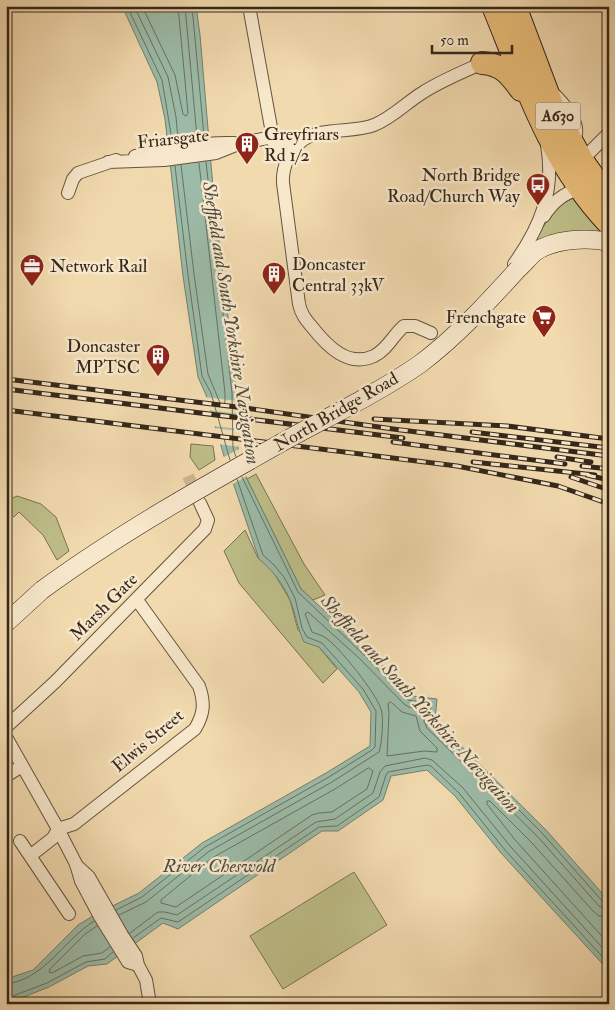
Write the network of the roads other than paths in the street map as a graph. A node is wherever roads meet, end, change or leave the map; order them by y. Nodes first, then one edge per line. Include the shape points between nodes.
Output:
1 (249, 6) edge
2 (493, 6) edge
3 (515, 6) edge
4 (519, 45) junction
5 (482, 63) junction
6 (539, 103) junction
7 (609, 133) edge
8 (273, 137) junction
9 (577, 153) junction
10 (291, 154) junction
11 (596, 191) edge
12 (68, 193) dead end
13 (609, 224) edge
14 (533, 233) junction
15 (609, 242) edge
16 (516, 266) junction
17 (431, 333) dead end
18 (200, 503) tunnel mouth
19 (40, 588) junction
20 (137, 600) junction
21 (6, 616) edge
22 (6, 623) edge
23 (6, 727) edge
24 (6, 737) edge
25 (22, 766) junction
26 (6, 776) edge
27 (58, 829) junction
28 (20, 840) dead end
29 (30, 856) junction
30 (69, 914) dead end
31 (150, 1004) edge

1 - 8 street
2 - 4 highway, A630
3 - 4 highway, A630
4 - 5 street
4 - 6 highway, A630
5 - 6 highway via 500,67
5 - 10 street via 427,90 376,124 310,136
6 - 9 highway, A630 via 553,107
6 - 11 highway, A630 via 562,162
6 - 14 street, North Bridge Road via 550,177 544,206
7 - 9 street
8 - 10 street via 280,138
8 - 10 street via 277,151
8 - 12 street, Friarsgate via 108,162 78,173
9 - 11 highway, A630
10 - 17 street via 283,172 283,183 300,309 320,337 337,352 357,359 385,349 400,329 409,325
11 - 13 highway, A630
11 - 14 street via 560,198
14 - 16 street, North Bridge Road
15 - 16 street, North Bridge Road via 581,239 556,244 535,252
16 - 19 street, North Bridge Road, bridge via 476,314 420,363 120,535
18 - 20 street, Marsh Gate via 208,520 205,529
19 - 21 street, North Bridge Road
19 - 22 street, North Bridge Road
20 - 23 street, Marsh Gate
20 - 27 street, Elwis Street via 199,686 203,698 200,720 195,729 74,824
24 - 25 street
25 - 26 street
25 - 27 street
27 - 29 street, Elwis Street via 53,838
27 - 31 street via 146,980
28 - 29 street
29 - 30 street

